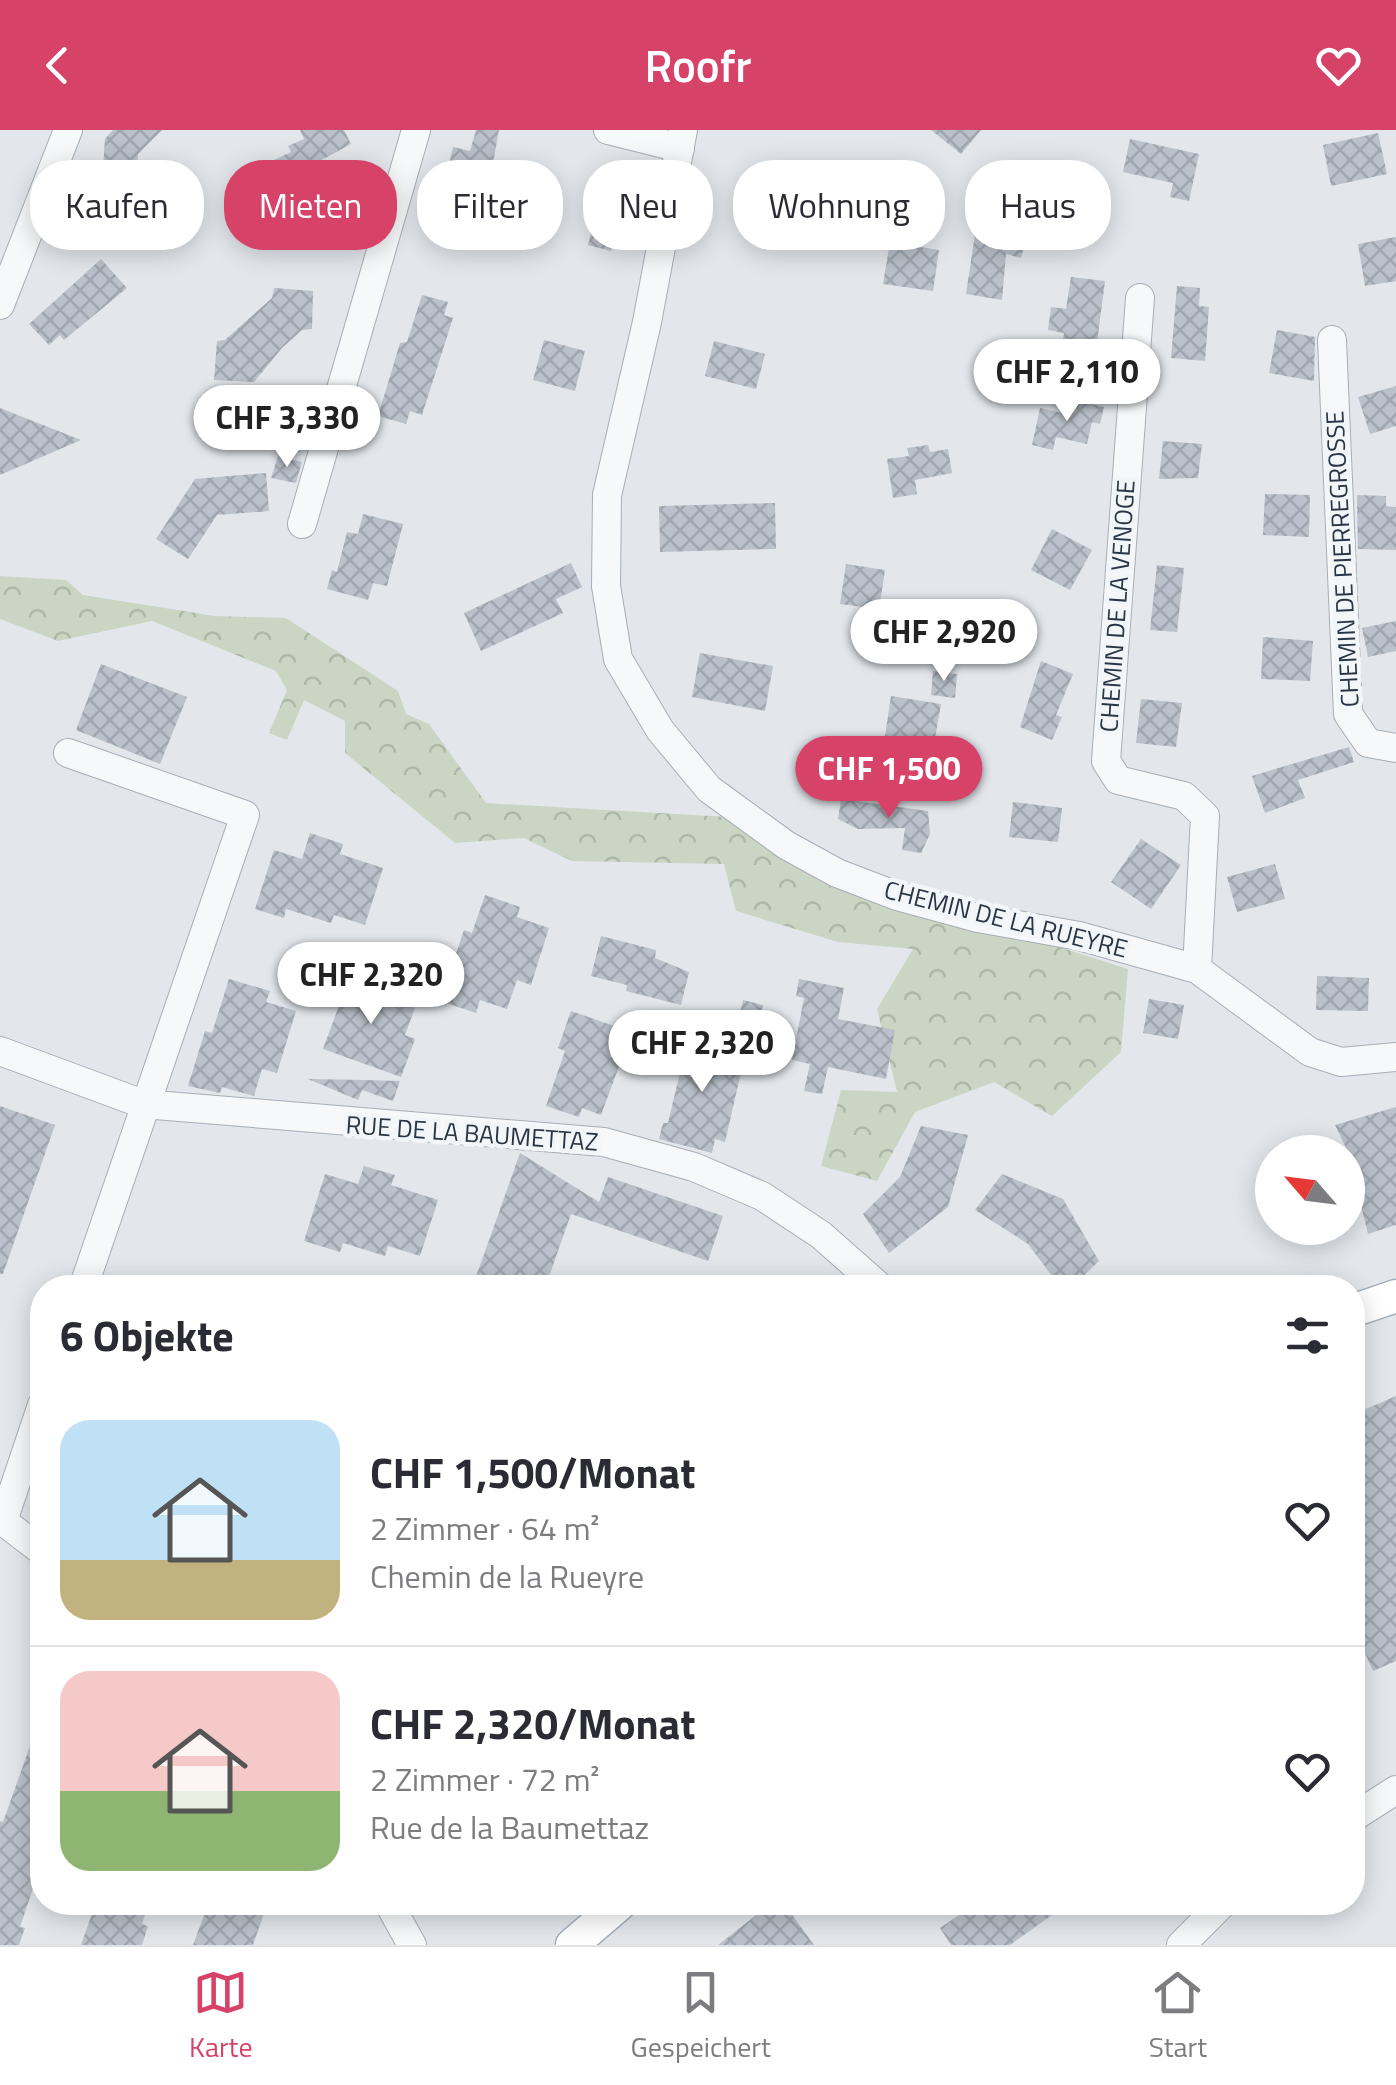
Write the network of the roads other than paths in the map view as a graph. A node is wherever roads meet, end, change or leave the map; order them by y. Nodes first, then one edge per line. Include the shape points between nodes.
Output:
1 (68, 130) edge
2 (416, 130) edge
3 (608, 130) edge
4 (682, 139) edge
5 (1140, 298) dead end
6 (0, 305) edge
7 (1332, 340) dead end
8 (302, 524) dead end
9 (1396, 748) edge
10 (68, 754) dead end
11 (1197, 969) junction
12 (0, 1051) edge
13 (1396, 1056) edge
14 (142, 1104) junction
15 (87, 1275) edge
16 (867, 1275) edge
17 (1396, 1296) edge
18 (1365, 1307) edge
19 (30, 1439) edge
20 (1, 1520) edge
21 (30, 1543) edge
22 (1396, 1790) edge
23 (1365, 1810) edge
24 (395, 1915) edge
25 (607, 1915) edge
26 (1211, 1915) edge
27 (411, 1944) edge
28 (572, 1945) edge
29 (1181, 1945) edge

1 - 6 street
2 - 8 street
3 - 4 street
4 - 11 street, CHEMIN DE LA RUEYRE via 607,495 606,586 618,659 660,730 709,789 838,873 930,905
5 - 11 street, CHEMIN DE LA VENOGE via 1106,761 1118,780 1184,796 1205,816
7 - 9 street, CHEMIN DE PIERREGROSSE via 1348,714 1368,743
10 - 14 street via 246,815
11 - 13 street, CHEMIN DE LA RUEYRE via 1310,1052 1341,1062
12 - 14 street, RUE DE LA BAUMETTAZ
14 - 15 street
14 - 16 street, RUE DE LA BAUMETTAZ via 604,1142 694,1167 762,1196
17 - 18 main road
19 - 20 street
20 - 21 street
22 - 23 street
24 - 27 street
25 - 28 main road
26 - 29 street

